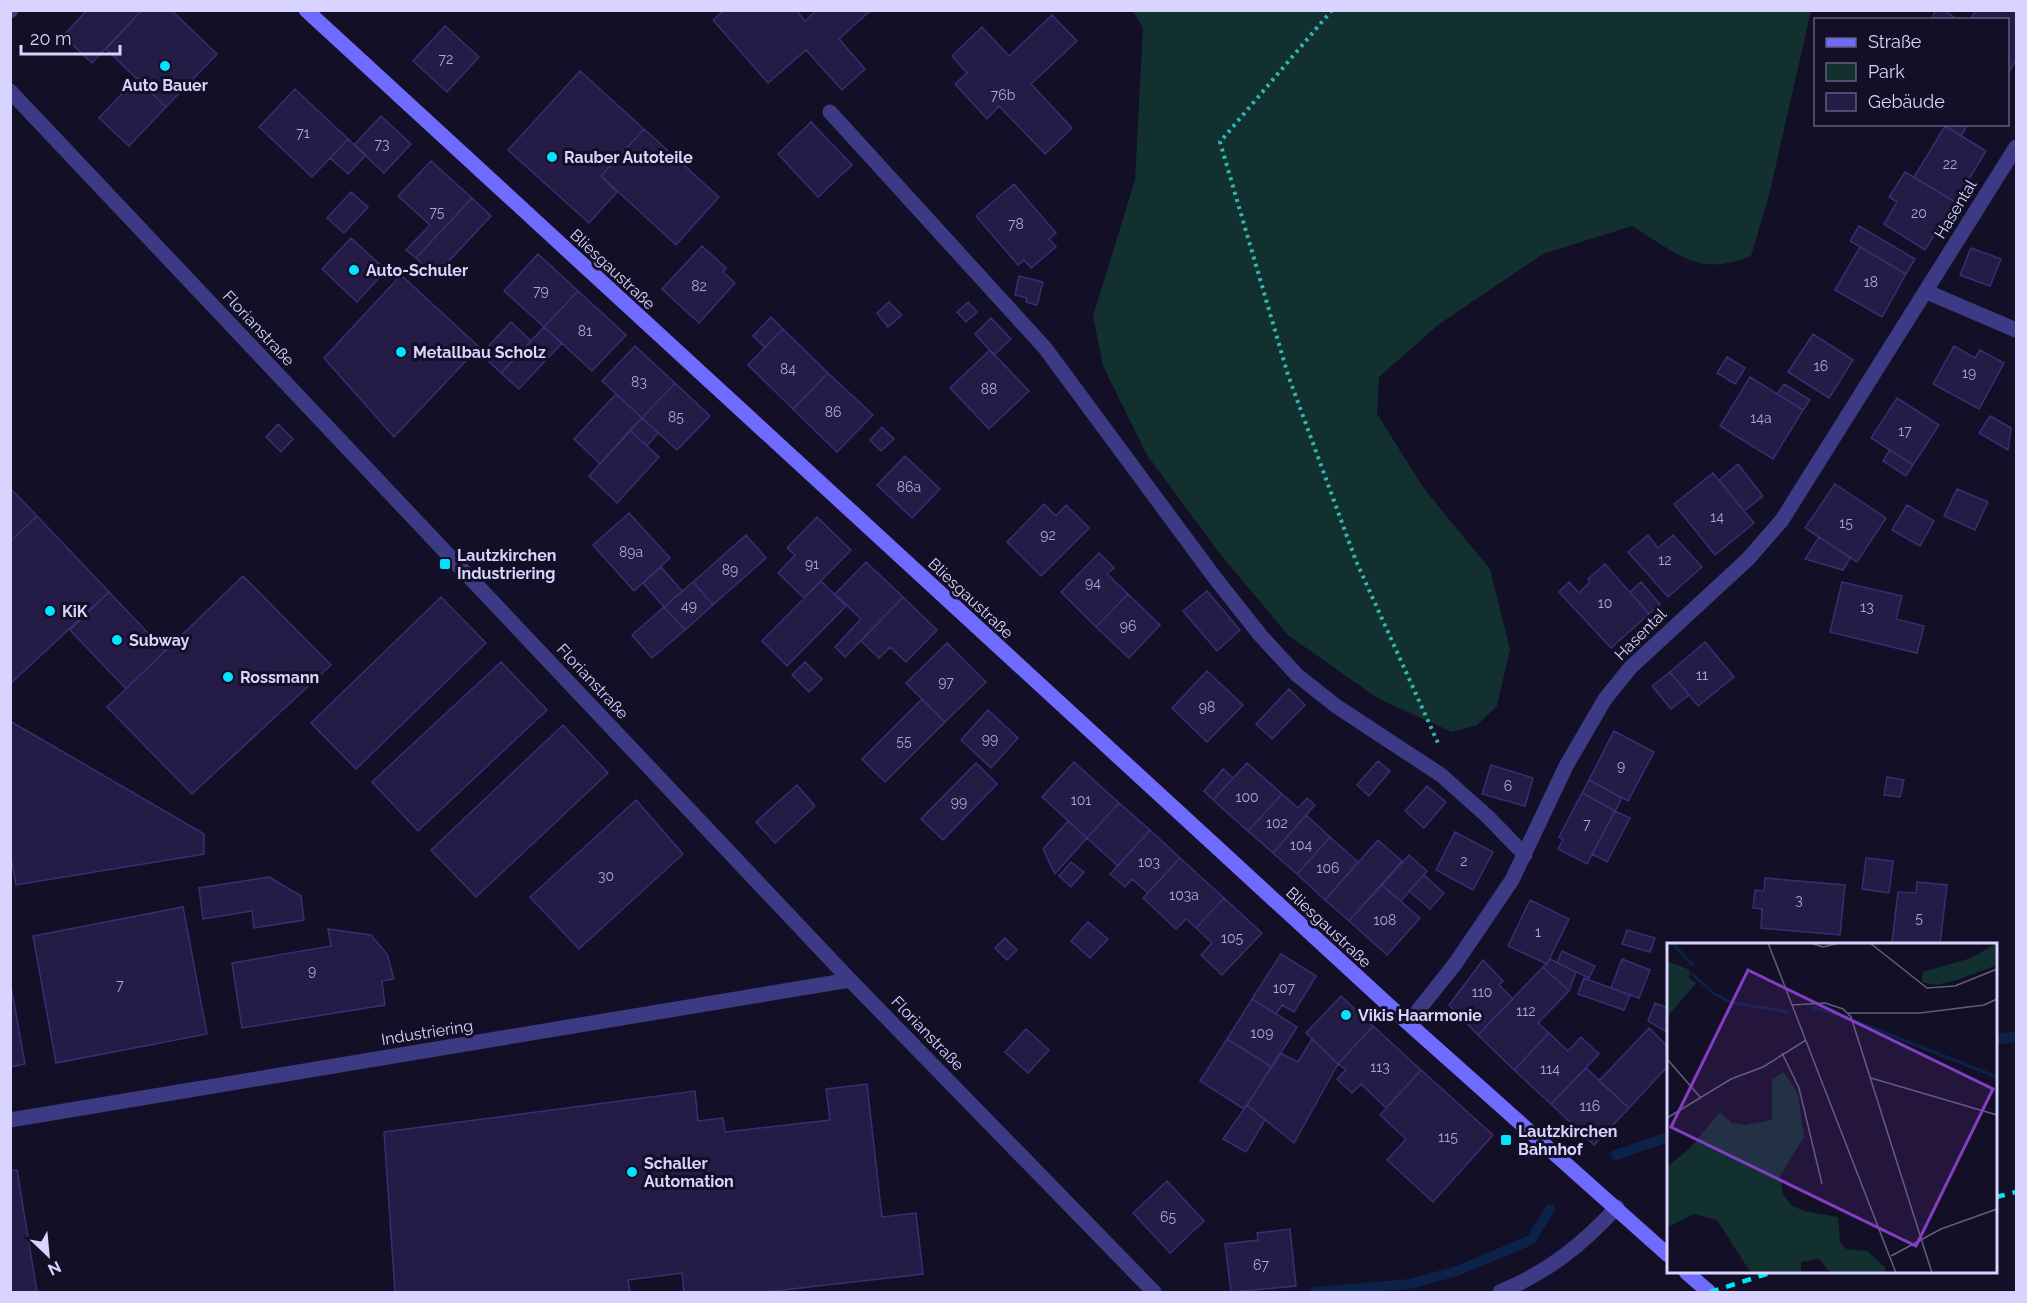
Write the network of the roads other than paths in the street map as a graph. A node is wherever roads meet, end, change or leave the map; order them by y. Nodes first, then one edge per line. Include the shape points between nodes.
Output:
1 (306, 10) edge
2 (10, 91) edge
3 (830, 112) dead end
4 (2016, 147) edge
5 (1927, 292) junction
6 (2016, 330) edge
7 (1525, 855) junction
8 (850, 980) junction
9 (1408, 1023) junction
10 (10, 1120) edge
11 (1617, 1207) junction
12 (1667, 1254) edge
13 (1687, 1273) edge
14 (1154, 1293) edge
15 (1500, 1293) edge
16 (1709, 1293) edge

1 - 9 main road, Bliesgaustraße
2 - 8 street, Florianstraße
3 - 7 street via 1045,348 1215,578 1297,675 1336,706 1441,775
4 - 5 street, Hasental
5 - 6 street
5 - 7 street, Hasental via 1782,520 1748,559 1631,666 1605,699 1566,766
7 - 9 street, Hasental via 1485,922
8 - 10 street, Industriering
8 - 14 street, Florianstraße
9 - 11 main road, Bliesgaustraße
11 - 12 main road, Bliesgaustraße
11 - 15 street via 1589,1238
13 - 16 main road

